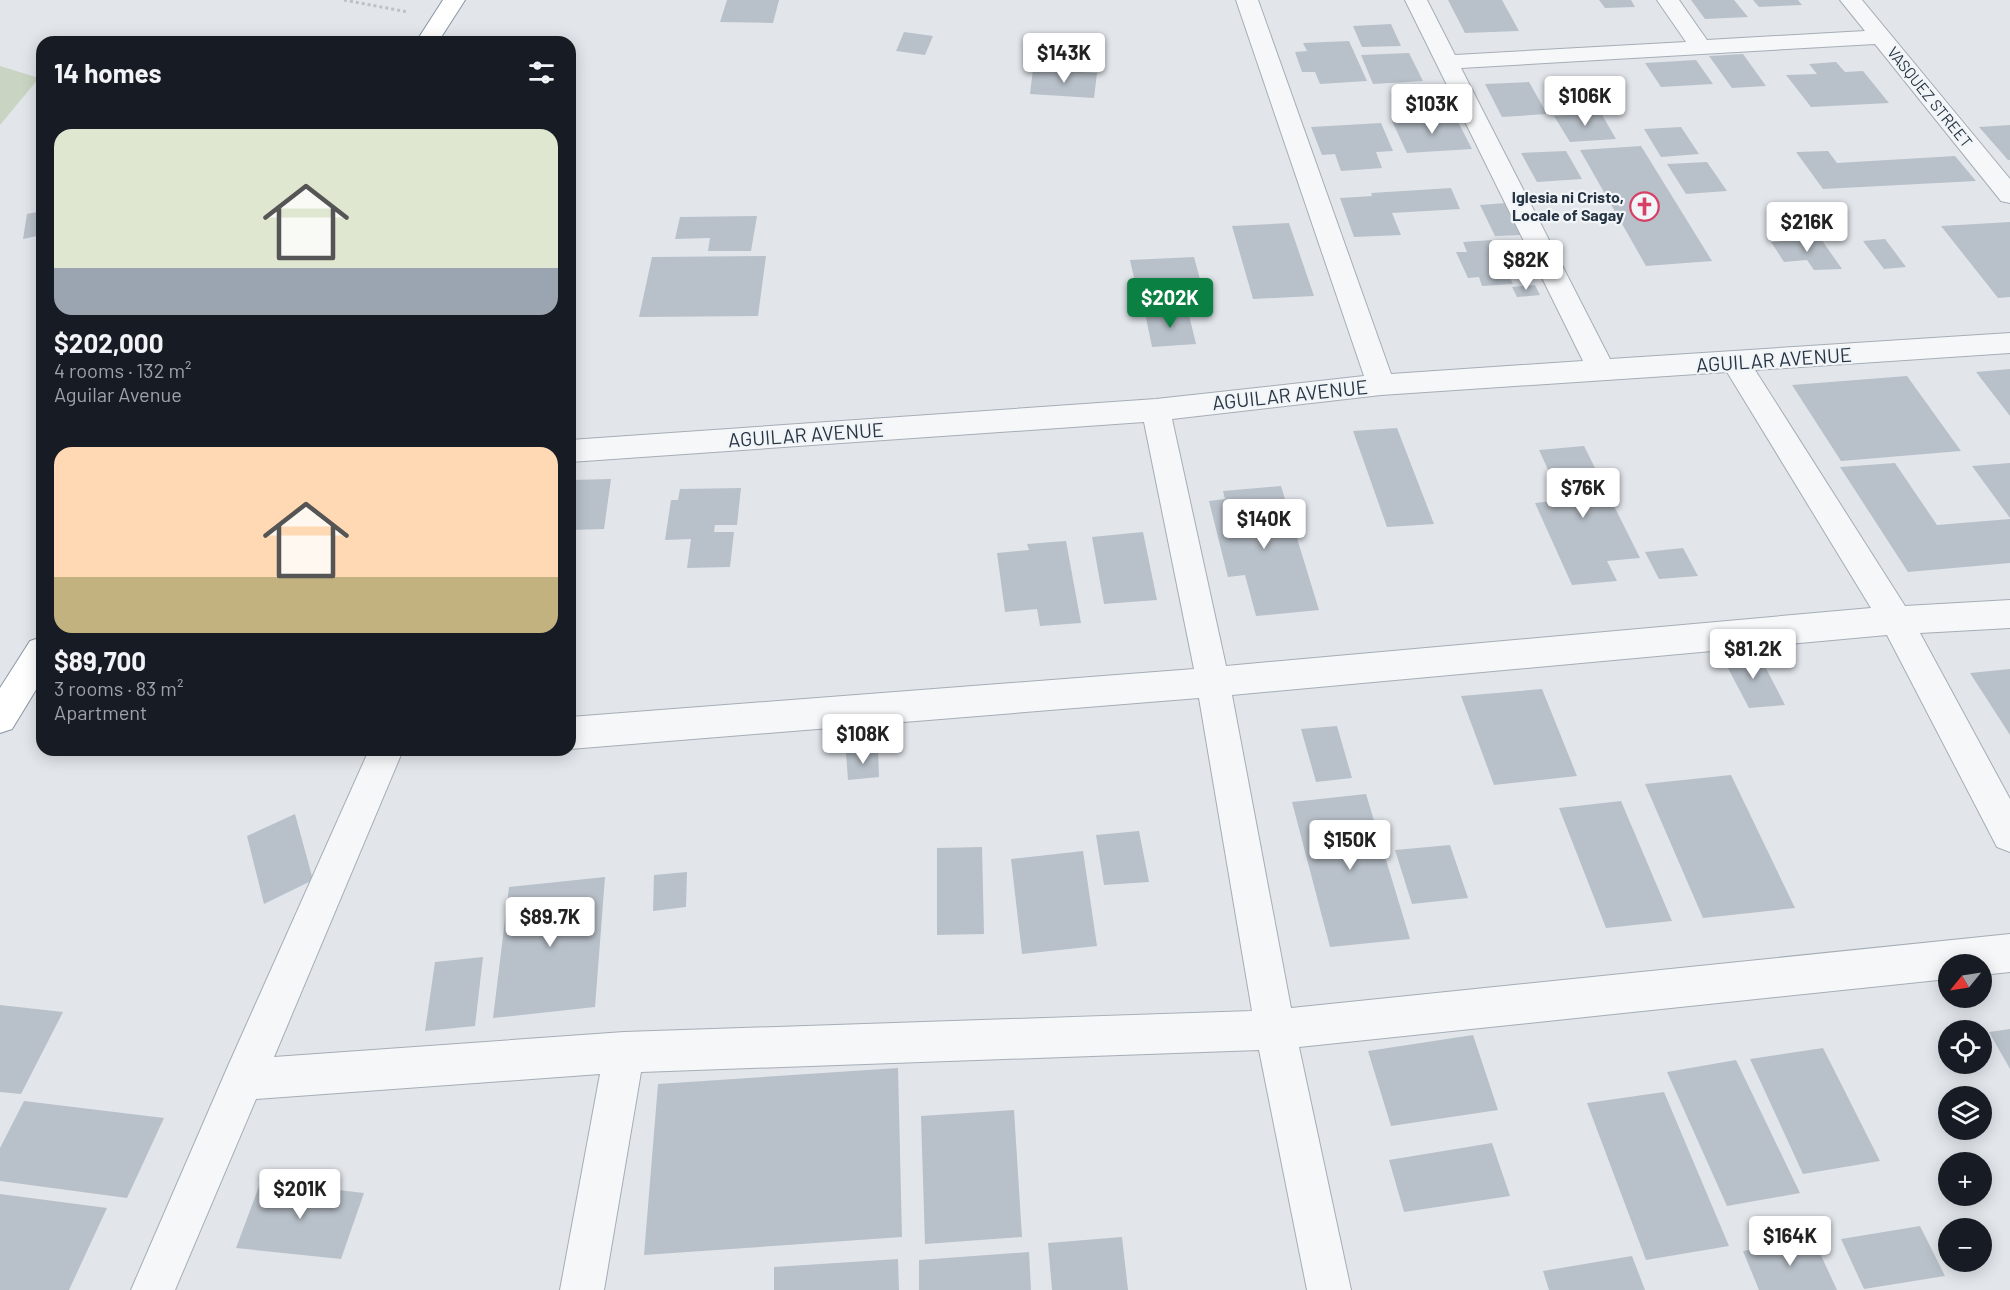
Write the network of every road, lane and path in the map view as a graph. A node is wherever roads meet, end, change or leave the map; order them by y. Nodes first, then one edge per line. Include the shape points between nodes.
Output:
1 (344, 0) edge
2 (454, 0) edge
3 (1247, 0) edge
4 (1416, 0) edge
5 (1668, 0) edge
6 (1851, 0) edge
7 (442, 19) junction
8 (431, 36) edge
9 (1881, 37) junction
10 (1701, 47) junction
11 (1446, 62) junction
12 (2010, 195) edge
13 (2010, 343) edge
14 (1736, 363) junction
15 (1602, 371) junction
16 (1381, 385) junction
17 (1156, 410) junction
18 (576, 452) edge
19 (2010, 614) edge
20 (1896, 620) junction
21 (36, 661) edge
22 (1213, 682) junction
23 (0, 718) edge
24 (576, 733) edge
25 (383, 756) edge
26 (2010, 835) edge
27 (2010, 953) edge
28 (1275, 1030) junction
29 (624, 1052) junction
30 (242, 1080) junction
31 (153, 1290) edge
32 (582, 1290) edge
33 (1329, 1290) edge

1 - 7 path
2 - 7 highway
3 - 16 street
4 - 11 street
5 - 10 street
6 - 9 street, VASQUEZ STREET
7 - 8 highway
9 - 10 street
9 - 12 street, VASQUEZ STREET
10 - 11 street
11 - 15 street
13 - 14 street, AGUILAR AVENUE
14 - 15 street, AGUILAR AVENUE
14 - 20 street
15 - 16 street, AGUILAR AVENUE
16 - 17 street, AGUILAR AVENUE
17 - 18 street, AGUILAR AVENUE
17 - 22 street
19 - 20 street
20 - 22 street
20 - 26 street
21 - 23 highway
22 - 24 street
22 - 28 street
25 - 30 street
27 - 28 street
28 - 29 street
28 - 33 street
29 - 30 street
29 - 32 street
30 - 31 street

